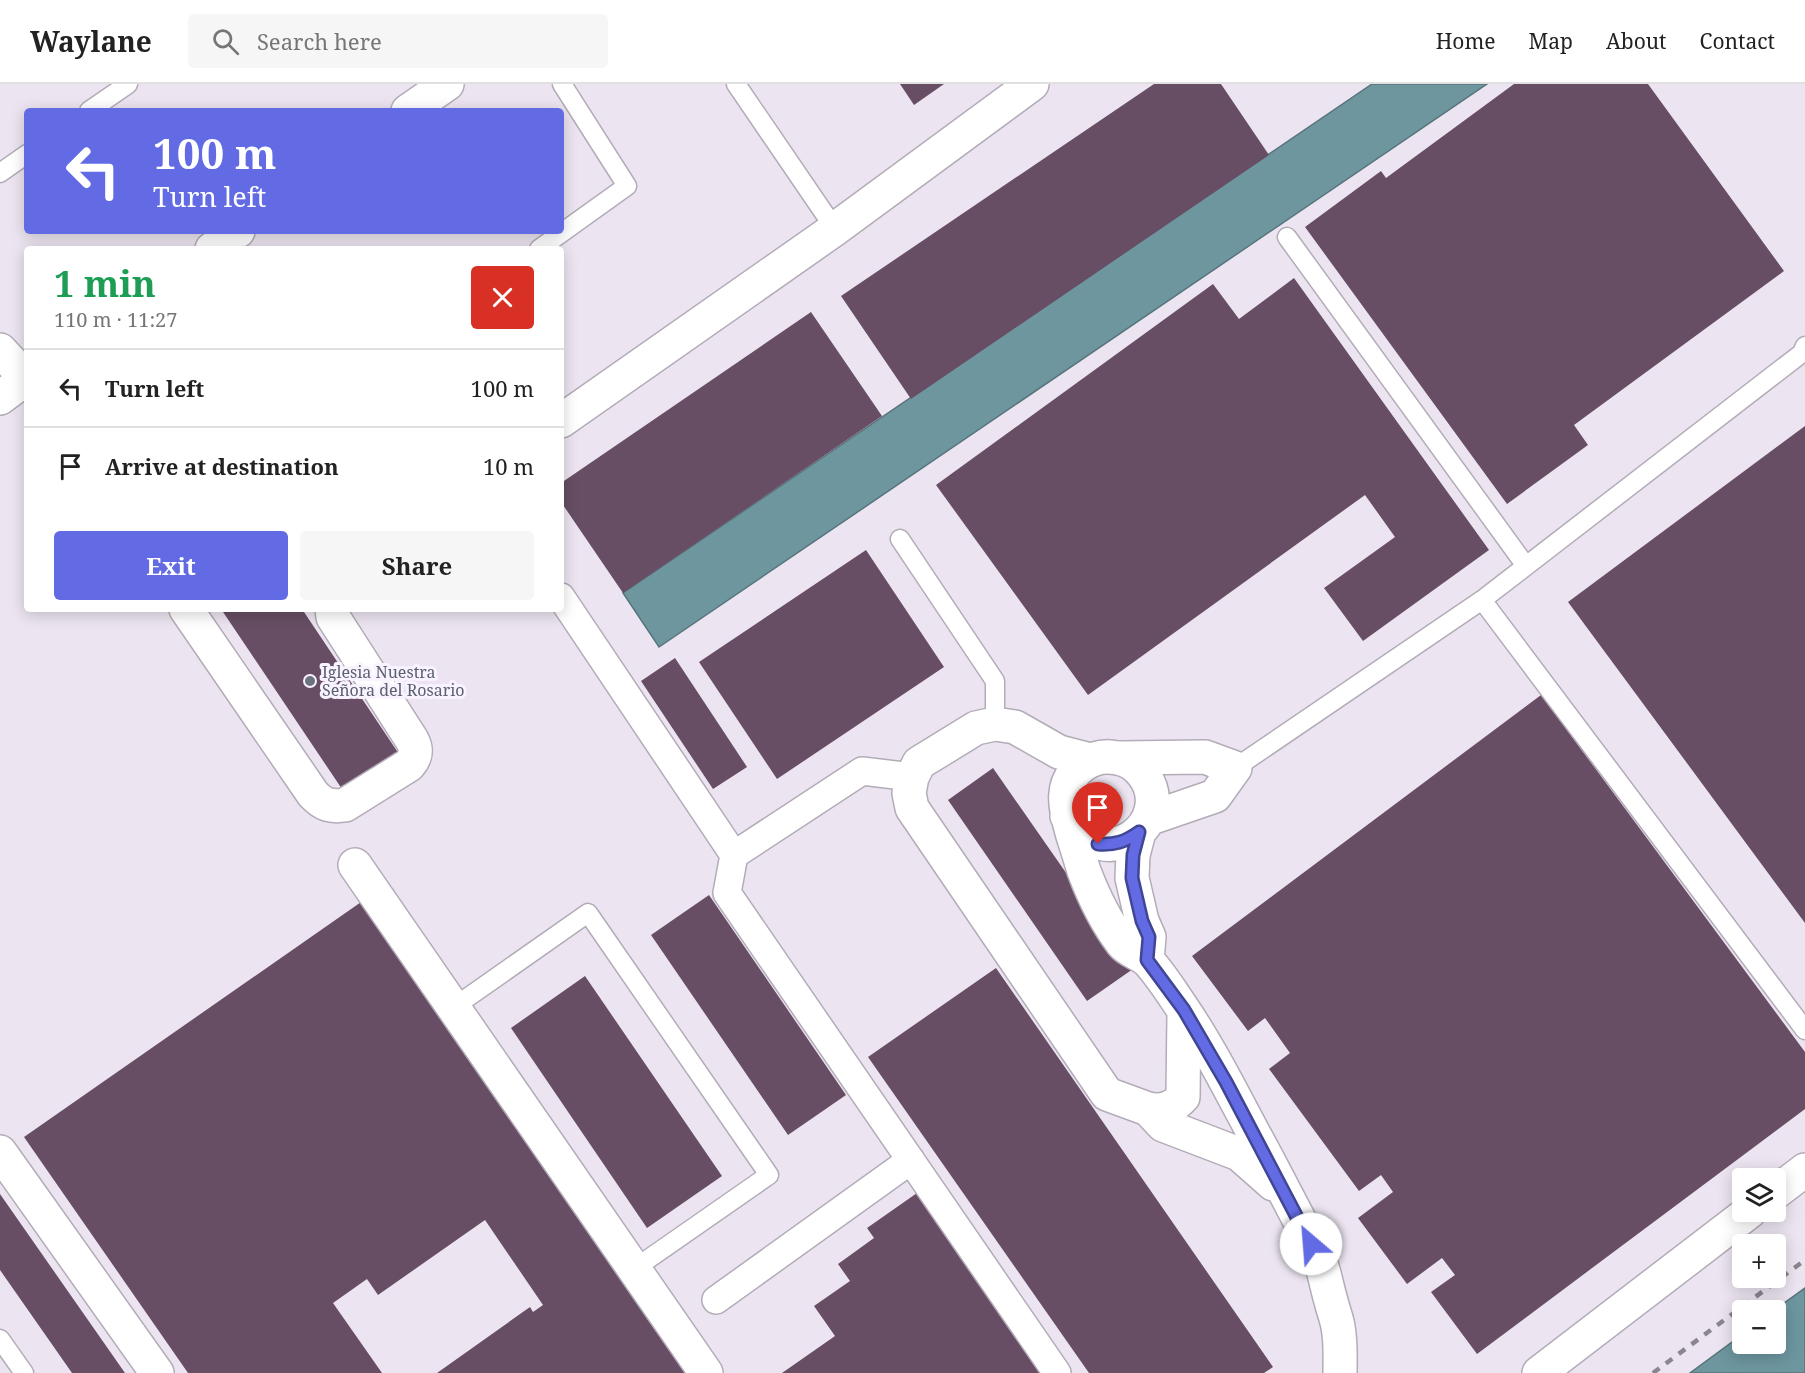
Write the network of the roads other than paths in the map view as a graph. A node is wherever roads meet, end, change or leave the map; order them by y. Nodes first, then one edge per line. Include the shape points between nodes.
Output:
1 (128, 84) edge
2 (447, 84) edge
3 (562, 84) edge
4 (736, 84) edge
5 (1032, 84) edge
6 (93, 108) edge
7 (412, 108) edge
8 (24, 156) edge
9 (0, 173) edge
10 (834, 229) junction
11 (564, 231) edge
12 (234, 234) edge
13 (560, 234) edge
14 (1287, 237) dead end
15 (216, 246) edge
16 (543, 246) edge
17 (1805, 346) edge
18 (0, 350) edge
19 (24, 375) edge
20 (24, 380) edge
21 (0, 398) edge
22 (564, 419) edge
23 (900, 539) dead end
24 (1526, 566) junction
25 (1482, 600) junction
26 (564, 601) edge
27 (188, 612) edge
28 (332, 612) edge
29 (996, 724) junction
30 (1104, 759) junction
31 (1234, 768) junction
32 (912, 777) junction
33 (1067, 816) junction
34 (1144, 826) junction
35 (734, 855) junction
36 (355, 865) dead end
37 (1147, 960) junction
38 (454, 1007) junction
39 (1184, 1010) junction
40 (1805, 1030) edge
41 (1148, 1109) junction
42 (1, 1154) edge
43 (911, 1160) junction
44 (1805, 1170) edge
45 (1786, 1184) edge
46 (1286, 1195) junction
47 (1736, 1222) edge
48 (634, 1269) junction
49 (716, 1300) dead end
50 (0, 1339) edge
51 (24, 1373) edge
52 (157, 1373) edge
53 (706, 1373) edge
54 (1057, 1373) edge
55 (1340, 1373) edge
56 (1539, 1373) edge

1 - 6 lane
2 - 7 street
3 - 11 lane via 627,186
4 - 10 lane
5 - 10 street
8 - 9 lane
10 - 22 street
12 - 15 street
13 - 16 lane
14 - 24 lane
17 - 24 lane via 1802,353
18 - 19 street
20 - 21 street
23 - 29 lane via 995,681
24 - 25 lane
25 - 31 lane
25 - 40 lane
26 - 35 street
27 - 28 street via 313,795 336,807 409,765 416,750
29 - 30 street via 1015,727 1059,752
29 - 32 street via 976,728 919,763
30 - 31 street via 1205,757
30 - 33 street via 1079,768 1071,778 1065,790
30 - 34 street via 1133,764 1144,775 1151,789 1152,804
31 - 34 street via 1215,796
32 - 35 street via 862,771
32 - 41 street via 909,793 920,822 1107,1094
33 - 34 street via 1085,838 1098,844 1127,841
33 - 37 street via 1084,872 1102,911 1123,945
34 - 37 street via 1133,855 1132,878 1149,937
35 - 43 street via 726,893
36 - 38 street
37 - 39 street
38 - 48 street
38 - 48 lane via 588,913 756,1156 769,1175
39 - 41 street via 1184,1097 1167,1109
39 - 46 street
41 - 46 street via 1163,1125 1239,1154
42 - 52 street
43 - 49 street
43 - 54 street
44 - 45 street
46 - 55 street via 1320,1261 1338,1328
47 - 56 street
48 - 53 street
50 - 51 lane

